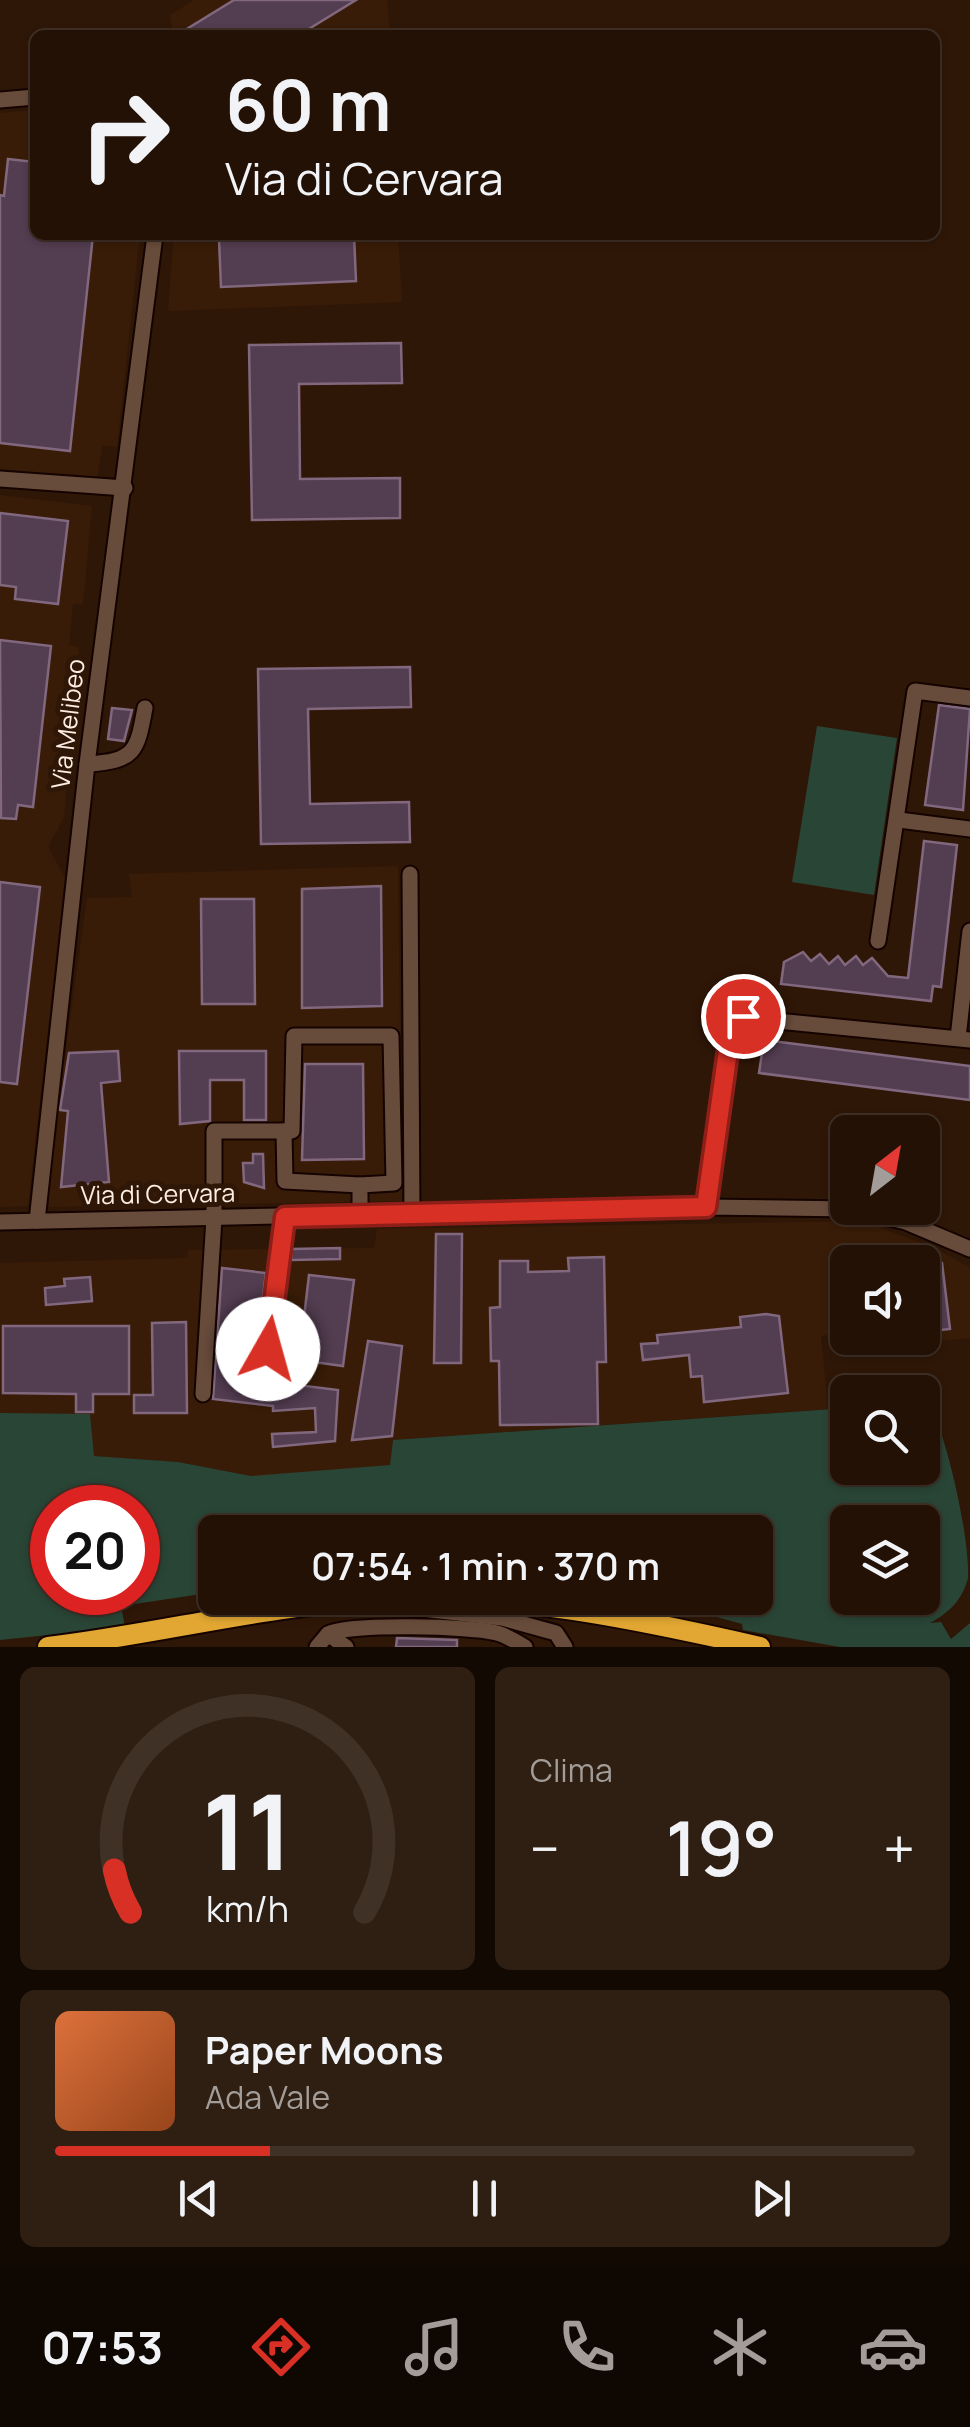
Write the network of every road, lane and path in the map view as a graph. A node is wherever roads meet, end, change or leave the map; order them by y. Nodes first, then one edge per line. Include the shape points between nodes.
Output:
1 (30, 97) edge
2 (0, 100) edge
3 (154, 240) edge
4 (0, 479) edge
5 (125, 488) junction
6 (970, 698) edge
7 (145, 708) dead end
8 (87, 764) junction
9 (899, 820) junction
10 (970, 829) edge
11 (410, 874) dead end
12 (970, 931) edge
13 (878, 942) dead end
14 (964, 1039) edge
15 (284, 1131) junction
16 (360, 1185) junction
17 (706, 1207) junction
18 (412, 1215) junction
19 (360, 1216) junction
20 (285, 1217) junction
21 (214, 1218) junction
22 (37, 1221) junction
23 (0, 1222) edge
24 (970, 1249) edge
25 (268, 1349) dead end
26 (203, 1394) dead end
27 (263, 1615) edge
28 (470, 1615) edge
29 (611, 1615) edge
30 (328, 1634) junction
31 (48, 1647) edge
32 (316, 1647) edge
33 (346, 1647) edge
34 (525, 1647) edge
35 (565, 1647) edge
36 (760, 1647) edge

1 - 2 street
3 - 5 street, Via Melibeo
4 - 5 street
5 - 8 street, Via Melibeo
6 - 9 street via 915,691
7 - 8 street via 138,747 128,756
8 - 22 street, Via Melibeo
9 - 10 street
9 - 13 street
11 - 18 street
12 - 14 street
14 - 17 street via 737,1017
15 - 16 street via 285,1181
15 - 16 street via 292,1131 294,1036 391,1036 394,1183
15 - 21 street via 214,1131
16 - 19 street
17 - 18 street, Via di Cervara
17 - 24 street, Via di Cervara via 880,1213
18 - 19 street, Via di Cervara
19 - 20 street, Via di Cervara
20 - 21 street, Via di Cervara
20 - 25 street
21 - 22 street, Via di Cervara
21 - 26 street
22 - 23 street, Via di Cervara
27 - 31 highway
28 - 35 street via 556,1633
29 - 36 highway
30 - 32 street
30 - 33 street
30 - 34 street via 379,1627 486,1631

